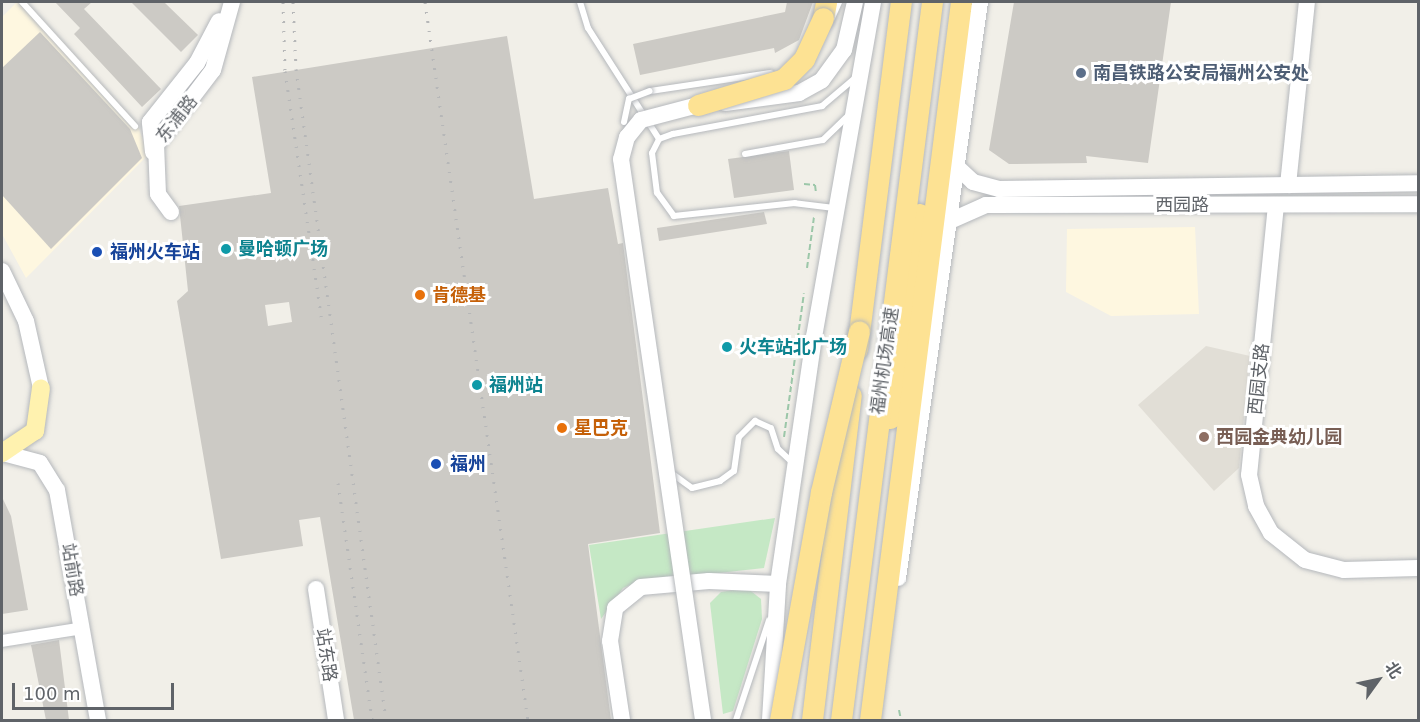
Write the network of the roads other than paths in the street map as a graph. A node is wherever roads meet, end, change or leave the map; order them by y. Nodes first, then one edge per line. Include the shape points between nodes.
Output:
1 (22, 2) edge
2 (223, 2) edge
3 (232, 2) edge
4 (580, 2) edge
5 (826, 2) edge
6 (839, 2) edge
7 (855, 2) edge
8 (873, 2) edge
9 (901, 2) edge
10 (932, 2) edge
11 (948, 2) edge
12 (961, 2) edge
13 (980, 2) edge
14 (1307, 2) edge
15 (865, 62) junction
16 (698, 105) junction
17 (856, 108) junction
18 (135, 126) dead end
19 (659, 139) junction
20 (745, 154) dead end
21 (156, 165) junction
22 (955, 165) junction
23 (1419, 183) edge
24 (1288, 185) junction
25 (1419, 204) edge
26 (1276, 205) junction
27 (838, 209) junction
28 (171, 212) dead end
29 (950, 221) junction
30 (2, 272) edge
31 (859, 331) junction
32 (41, 388) joint
33 (2, 453) edge
34 (795, 464) junction
35 (1419, 567) edge
36 (858, 568) junction
37 (778, 584) junction
38 (316, 589) dead end
39 (83, 628) junction
40 (2, 641) edge
41 (880, 692) junction
42 (98, 720) edge
43 (336, 720) edge
44 (622, 720) edge
45 (703, 720) edge
46 (736, 720) edge
47 (770, 720) edge
48 (780, 720) edge
49 (787, 720) edge
50 (812, 720) edge
51 (841, 720) edge
52 (872, 720) edge
53 (881, 720) edge

1 - 18 lane
2 - 21 main road, 东浦路 via 211,42 150,122
3 - 21 main road, 东浦路 via 217,63 158,139
4 - 19 lane via 588,28
5 - 16 highway, bridge via 812,45 784,79
6 - 34 lane, bridge via 825,34 774,72 650,91 629,99 624,122 669,462 676,482 692,488 720,482 734,471 740,436 755,421 771,428 778,449
7 - 16 main road, bridge via 840,59 814,85 790,94
8 - 15 main road
9 - 31 highway, 福州机场高速
10 - 36 highway, 福州机场高速
11 - 36 highway via 902,362
12 - 52 highway
13 - 22 main road
14 - 24 main road
15 - 17 main road
15 - 19 lane via 839,96 822,106
16 - 45 main road, bridge via 641,120 627,137 621,159
17 - 20 lane via 823,140
17 - 27 main road
19 - 27 lane via 651,160 657,193 674,216 795,202
21 - 28 main road via 158,194
22 - 24 main road, 西园路 via 973,182 993,189
22 - 29 main road
23 - 24 main road, 西园路
25 - 26 main road, 西园路
26 - 29 main road, 西园路 via 986,205
26 - 35 main road, 西园支路 via 1249,475 1256,506 1271,533 1305,560 1344,570
27 - 34 main road
29 - 41 main road
30 - 32 main road via 28,328
31 - 48 highway, bridge via 821,492
31 - 50 highway, 福州机场高速, bridge
32 - 33 main road via 35,431
33 - 39 main road, 站前路 via 33,459 54,481
34 - 37 main road
36 - 51 highway, 福州机场高速
37 - 44 main road via 709,581 641,587 615,608 610,641
37 - 46 lane
37 - 47 main road
37 - 49 main road
38 - 43 main road, 站东路
39 - 40 street
39 - 42 main road, 站前路
41 - 52 main road
41 - 53 main road

